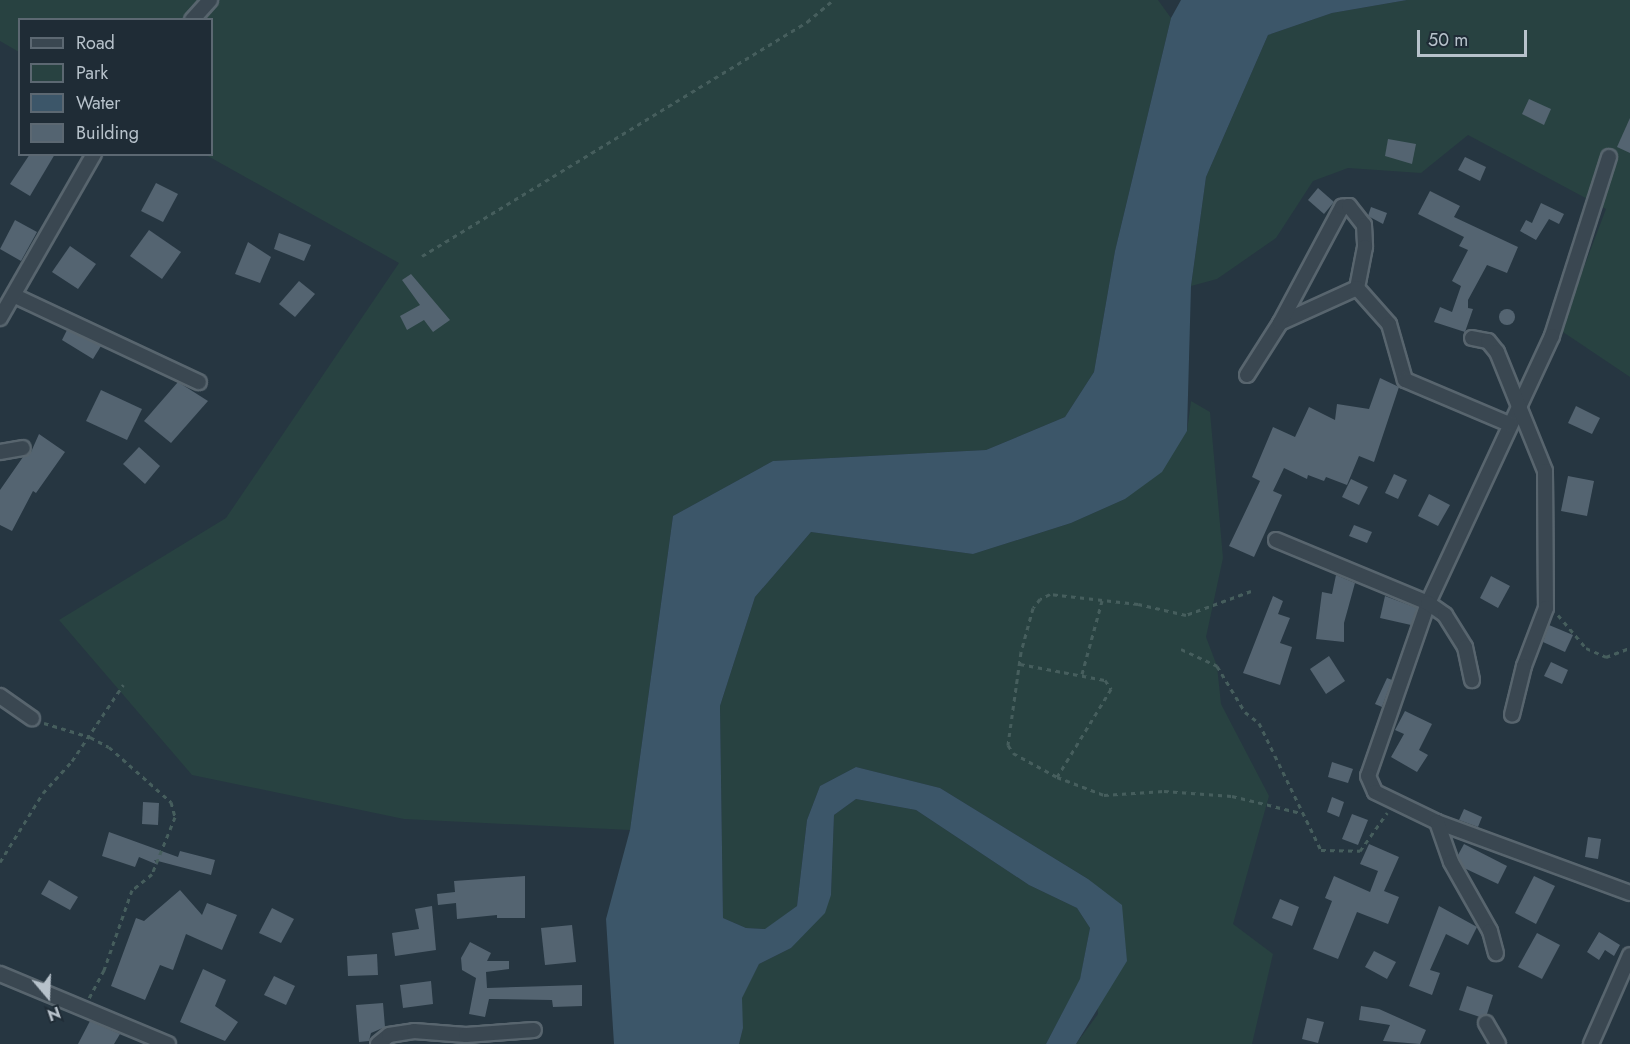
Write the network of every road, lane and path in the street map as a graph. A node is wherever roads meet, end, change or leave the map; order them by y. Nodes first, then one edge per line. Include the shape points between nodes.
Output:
1 (210, 0) edge
2 (833, 0) edge
3 (194, 18) edge
4 (93, 156) edge
5 (1609, 156) dead end
6 (422, 256) dead end
7 (1357, 288) junction
8 (15, 296) junction
9 (0, 318) edge
10 (1280, 323) junction
11 (1472, 338) dead end
12 (1247, 375) dead end
13 (199, 382) dead end
14 (1517, 405) junction
15 (1509, 424) junction
16 (23, 448) dead end
17 (0, 452) edge
18 (1276, 540) dead end
19 (1251, 591) dead end
20 (1102, 601) junction
21 (1428, 603) junction
22 (1546, 608) junction
23 (1630, 648) edge
24 (1181, 649) dead end
25 (1020, 664) junction
26 (1082, 675) junction
27 (1472, 680) dead end
28 (123, 685) dead end
29 (0, 696) edge
30 (1512, 715) dead end
31 (32, 718) joint
32 (90, 737) junction
33 (1057, 777) junction
34 (1395, 802) junction
35 (1301, 813) junction
36 (1437, 822) junction
37 (0, 862) edge
38 (1630, 893) edge
39 (1496, 953) dead end
40 (1630, 955) edge
41 (0, 974) edge
42 (82, 1010) junction
43 (1486, 1023) dead end
44 (534, 1030) dead end
45 (168, 1044) edge
46 (378, 1044) edge
47 (1498, 1044) edge
48 (1591, 1044) edge

1 - 3 street
2 - 6 path via 807,22
4 - 8 street
5 - 14 street via 1552,336
7 - 10 street
7 - 10 street via 1365,247 1364,225 1354,210 1342,207
7 - 15 street via 1389,324 1405,380
8 - 9 street
8 - 13 street
10 - 12 street
11 - 14 street via 1488,341 1497,352
14 - 15 street
14 - 22 street via 1545,471
15 - 21 street
16 - 17 street
18 - 21 street
19 - 20 path via 1186,615
20 - 25 path via 1050,594 1040,599 1033,608
20 - 26 path
21 - 27 street via 1444,615 1465,647
21 - 34 street via 1368,776 1375,792
22 - 23 path via 1568,623 1586,648 1606,657
22 - 30 street via 1524,666
24 - 35 path via 1217,666 1245,712 1259,723
25 - 26 path
25 - 33 path via 1008,745 1013,753
26 - 33 path via 1105,681 1111,689
28 - 32 path
29 - 31 street
31 - 32 path
32 - 37 path via 43,793
32 - 42 path via 109,747 155,786 171,802 175,817 152,874 132,890 104,970
33 - 35 path via 1104,795 1164,791 1232,796
34 - 35 path via 1360,851 1321,850
34 - 36 street
36 - 38 street
36 - 39 street via 1451,862 1490,932
40 - 48 street
41 - 42 street
42 - 45 street
43 - 47 street
44 - 46 street via 466,1035 414,1031 389,1035

